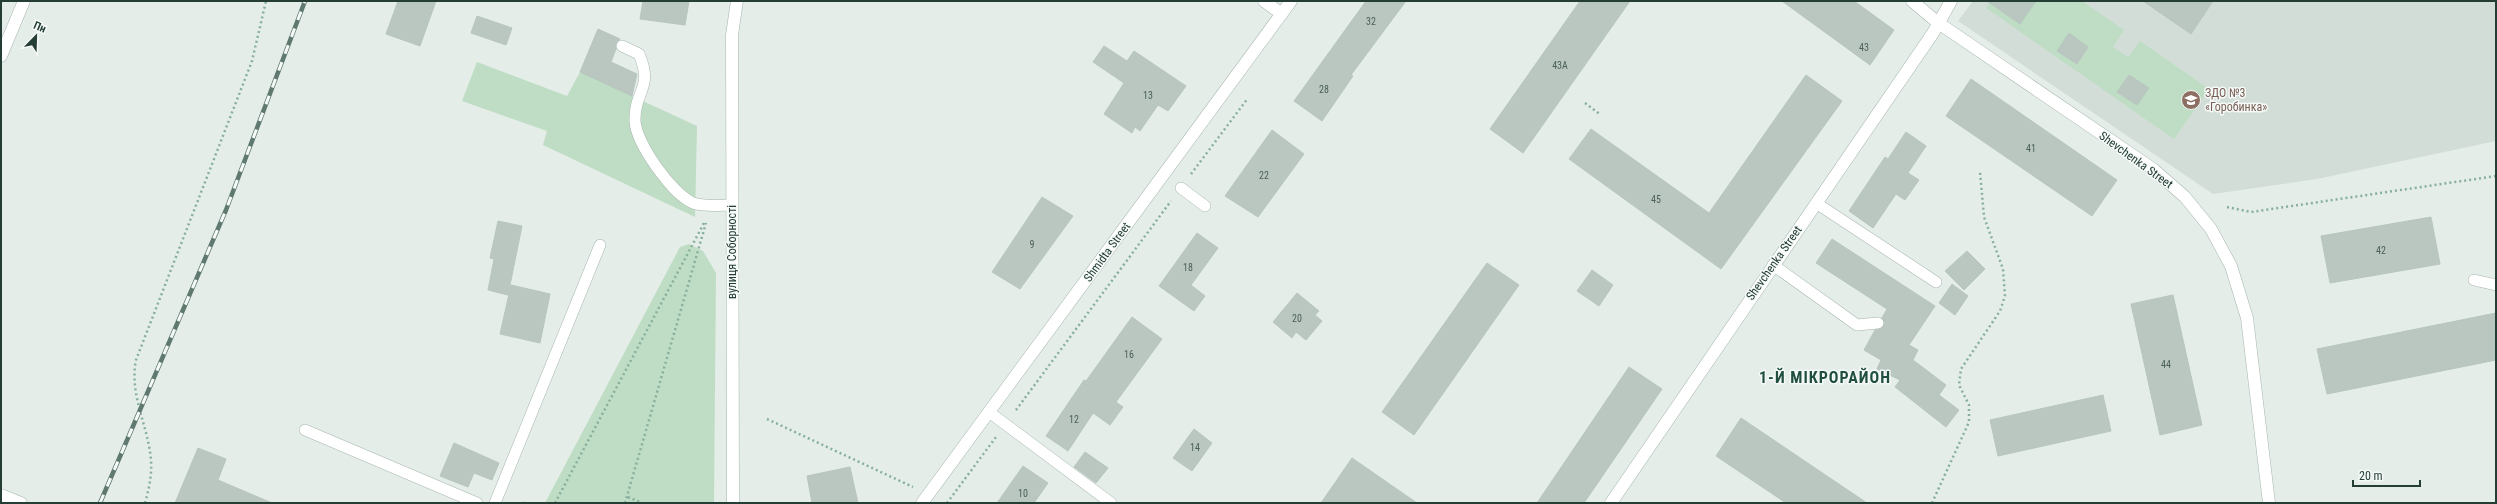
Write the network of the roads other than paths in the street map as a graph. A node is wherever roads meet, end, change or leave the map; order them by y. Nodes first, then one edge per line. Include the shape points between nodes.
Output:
1 (24, 1) edge
2 (737, 1) edge
3 (1264, 1) edge
4 (1291, 1) edge
5 (1912, 1) edge
6 (1951, 1) edge
7 (1282, 14) junction
8 (1937, 22) junction
9 (622, 46) dead end
10 (1, 56) edge
11 (1181, 188) road end
12 (1816, 203) junction
13 (732, 205) junction
14 (1205, 206) dead end
15 (600, 245) dead end
16 (1773, 265) junction
17 (2474, 280) dead end
18 (1936, 282) dead end
19 (2496, 286) edge
20 (1878, 323) dead end
21 (989, 412) junction
22 (305, 430) dead end
23 (1, 495) edge
24 (925, 499) edge
25 (21, 503) edge
26 (477, 503) edge
27 (495, 503) edge
28 (733, 503) edge
29 (1111, 503) edge
30 (1611, 503) edge
31 (2269, 503) edge

1 - 10 street
2 - 13 street, вулиця Соборності via 732,35
3 - 7 street
4 - 7 street, Shmidta Street
5 - 8 street, Shevchenka Street
6 - 8 street, Shevchenka Street
7 - 21 street, Shmidta Street
8 - 12 street, Shevchenka Street
8 - 31 street, Shevchenka Street via 2153,169 2185,197 2211,229 2231,266 2244,306
9 - 13 lane via 639,54 646,70 646,80 636,109 636,129 672,187 686,200 696,204
11 - 14 lane
12 - 16 street, Shevchenka Street
12 - 18 lane
13 - 28 street, вулиця Соборності
15 - 27 lane
16 - 20 lane via 1857,325
16 - 30 street, Shevchenka Street
17 - 19 lane
21 - 24 street, Shmidta Street
21 - 29 lane
22 - 26 lane
23 - 25 street

